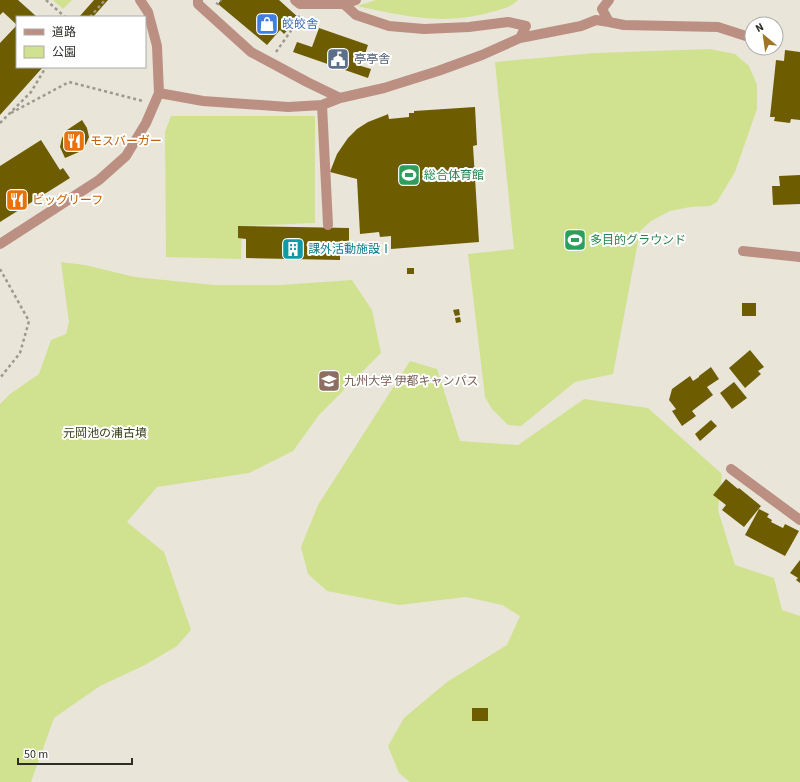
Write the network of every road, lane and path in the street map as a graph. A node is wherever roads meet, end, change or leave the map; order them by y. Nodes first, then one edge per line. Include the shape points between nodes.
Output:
1 (46, 0) edge
2 (105, 0) edge
3 (140, 0) edge
4 (198, 0) edge
5 (295, 0) edge
6 (356, 0) edge
7 (609, 0) edge
8 (344, 4) junction
9 (296, 13) dead end
10 (64, 16) edge
11 (91, 16) edge
12 (609, 22) junction
13 (744, 35) edge
14 (520, 38) junction
15 (275, 55) dead end
16 (45, 68) edge
17 (159, 93) junction
18 (340, 98) junction
19 (145, 102) dead end
20 (322, 105) junction
21 (11, 113) junction
22 (0, 123) edge
23 (328, 225) dead end
24 (0, 244) edge
25 (743, 251) dead end
26 (800, 257) edge
27 (0, 269) edge
28 (0, 378) edge
29 (731, 469) dead end
30 (800, 520) edge

1 - 10 path
2 - 11 path
3 - 17 street via 148,12 157,46
4 - 18 street via 198,4 251,52
5 - 8 street via 300,4
6 - 8 street
7 - 12 street via 602,9
8 - 14 street via 356,15 389,26 469,27 508,22 526,26
9 - 15 path via 300,18
12 - 13 street via 624,25 718,27
12 - 14 street via 596,20 581,26
14 - 18 street via 438,71 384,88
16 - 21 path via 31,92
17 - 20 street via 226,103 288,107
17 - 24 street via 146,123 126,156 99,180
18 - 20 street
19 - 21 path via 69,82
20 - 23 street
21 - 22 path
25 - 26 street
27 - 28 path via 29,321 20,353
29 - 30 street

